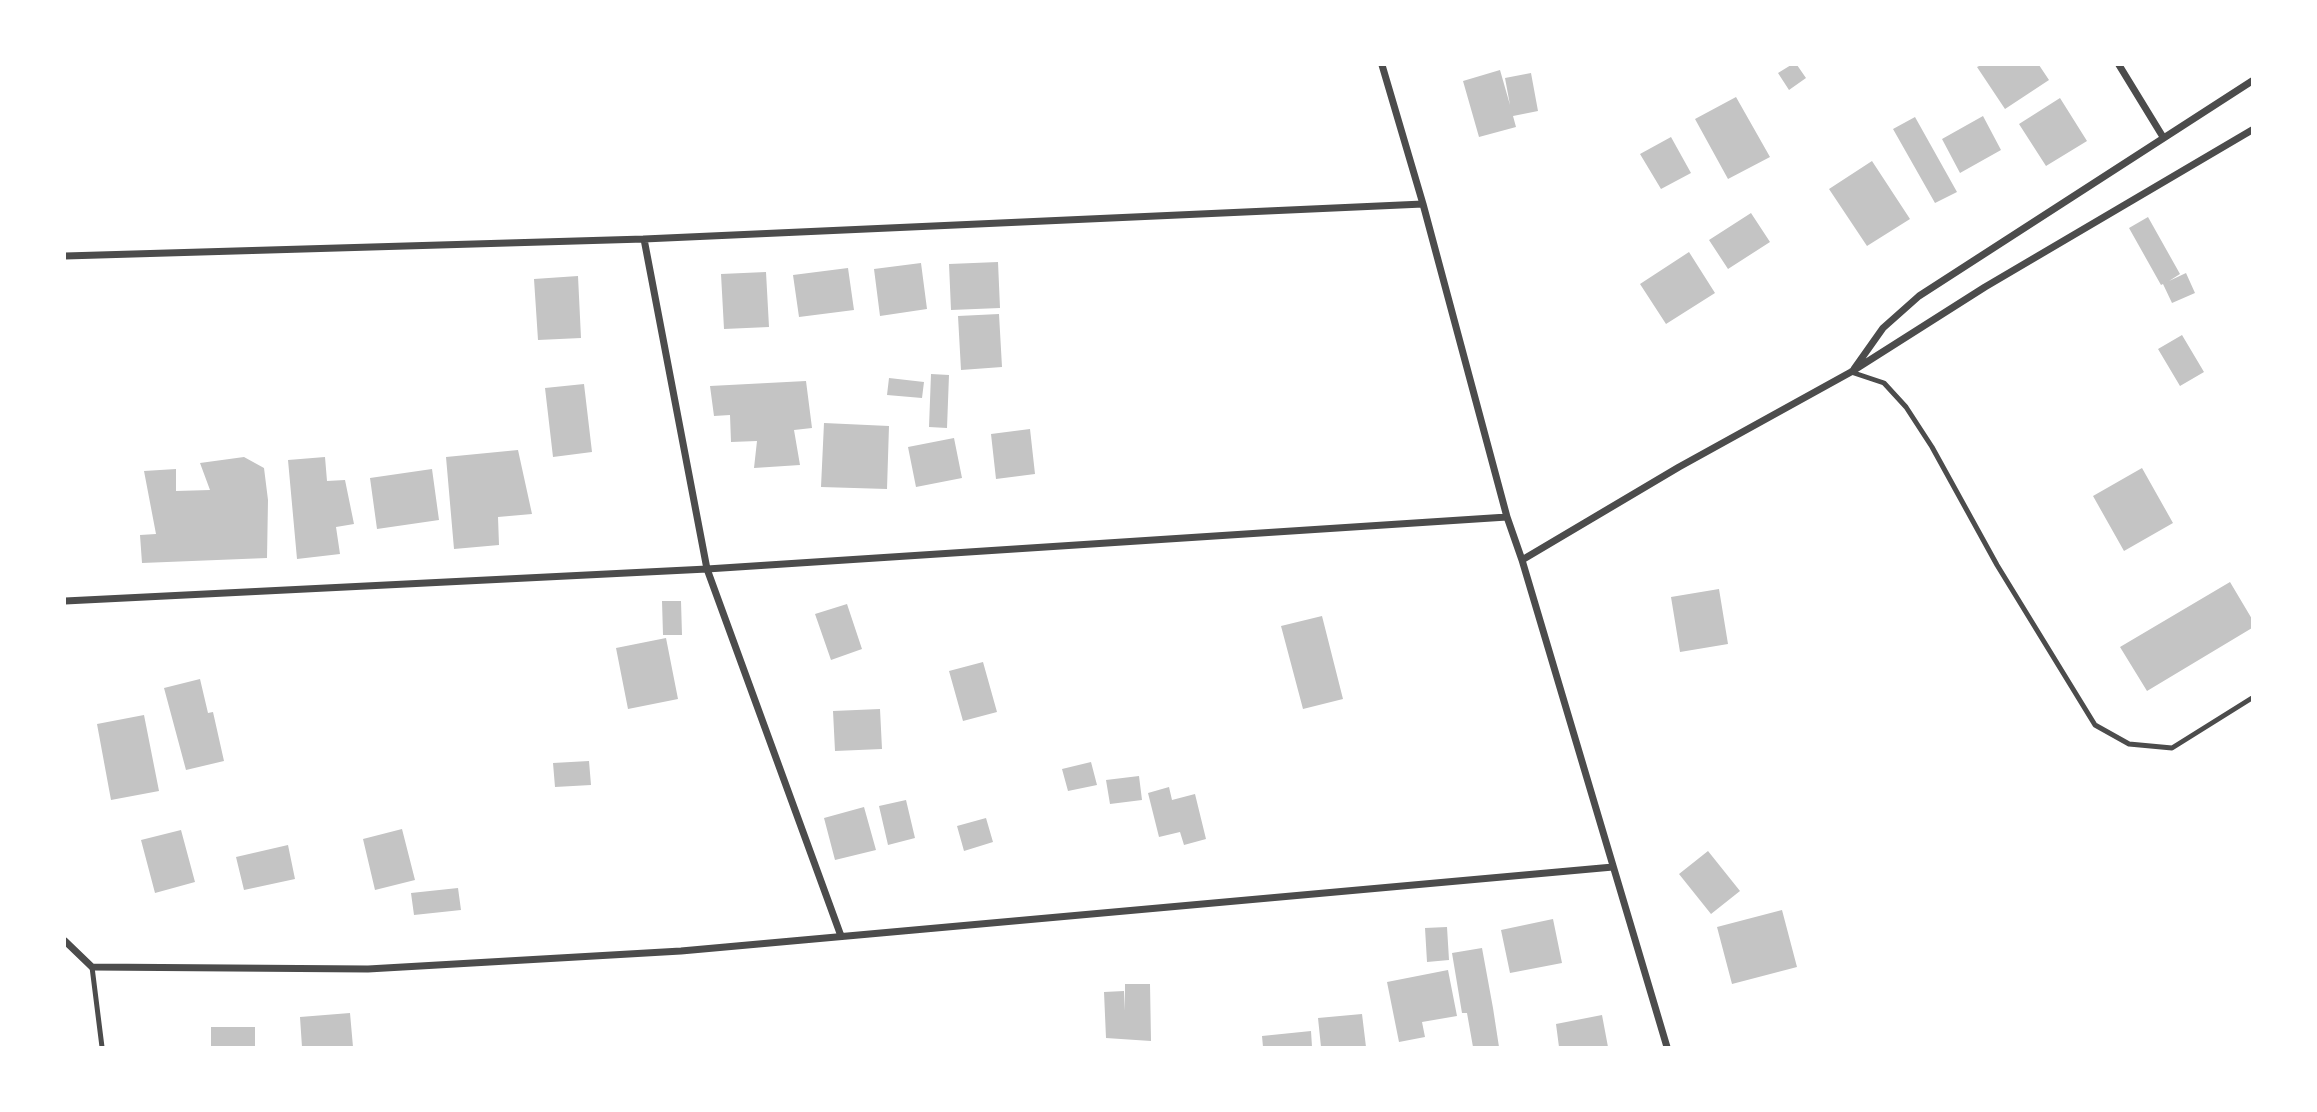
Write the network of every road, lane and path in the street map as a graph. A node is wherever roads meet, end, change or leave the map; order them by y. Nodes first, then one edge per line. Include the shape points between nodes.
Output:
1 (1382, 65) edge
2 (2119, 65) edge
3 (2252, 81) edge
4 (2252, 130) edge
5 (2163, 137) junction
6 (1423, 204) junction
7 (644, 240) junction
8 (65, 256) edge
9 (1851, 372) junction
10 (1507, 517) junction
11 (1522, 560) junction
12 (707, 569) junction
13 (65, 601) edge
14 (2252, 698) edge
15 (1613, 867) junction
16 (841, 936) junction
17 (65, 942) edge
18 (92, 967) junction
19 (103, 1047) edge
20 (1667, 1047) edge

1 - 6 street
2 - 5 street
3 - 5 street
4 - 9 street via 1985,287
5 - 9 street via 1919,296 1883,328
6 - 7 street
6 - 10 street
7 - 8 street
7 - 12 street
9 - 11 street
9 - 14 lane via 1884,383 1906,407 2095,725 2129,744 2172,748
10 - 11 street
10 - 12 street
11 - 15 street
12 - 13 street
12 - 16 street
15 - 16 street
15 - 20 street
16 - 18 street via 681,951 368,969
17 - 18 street
18 - 19 lane

